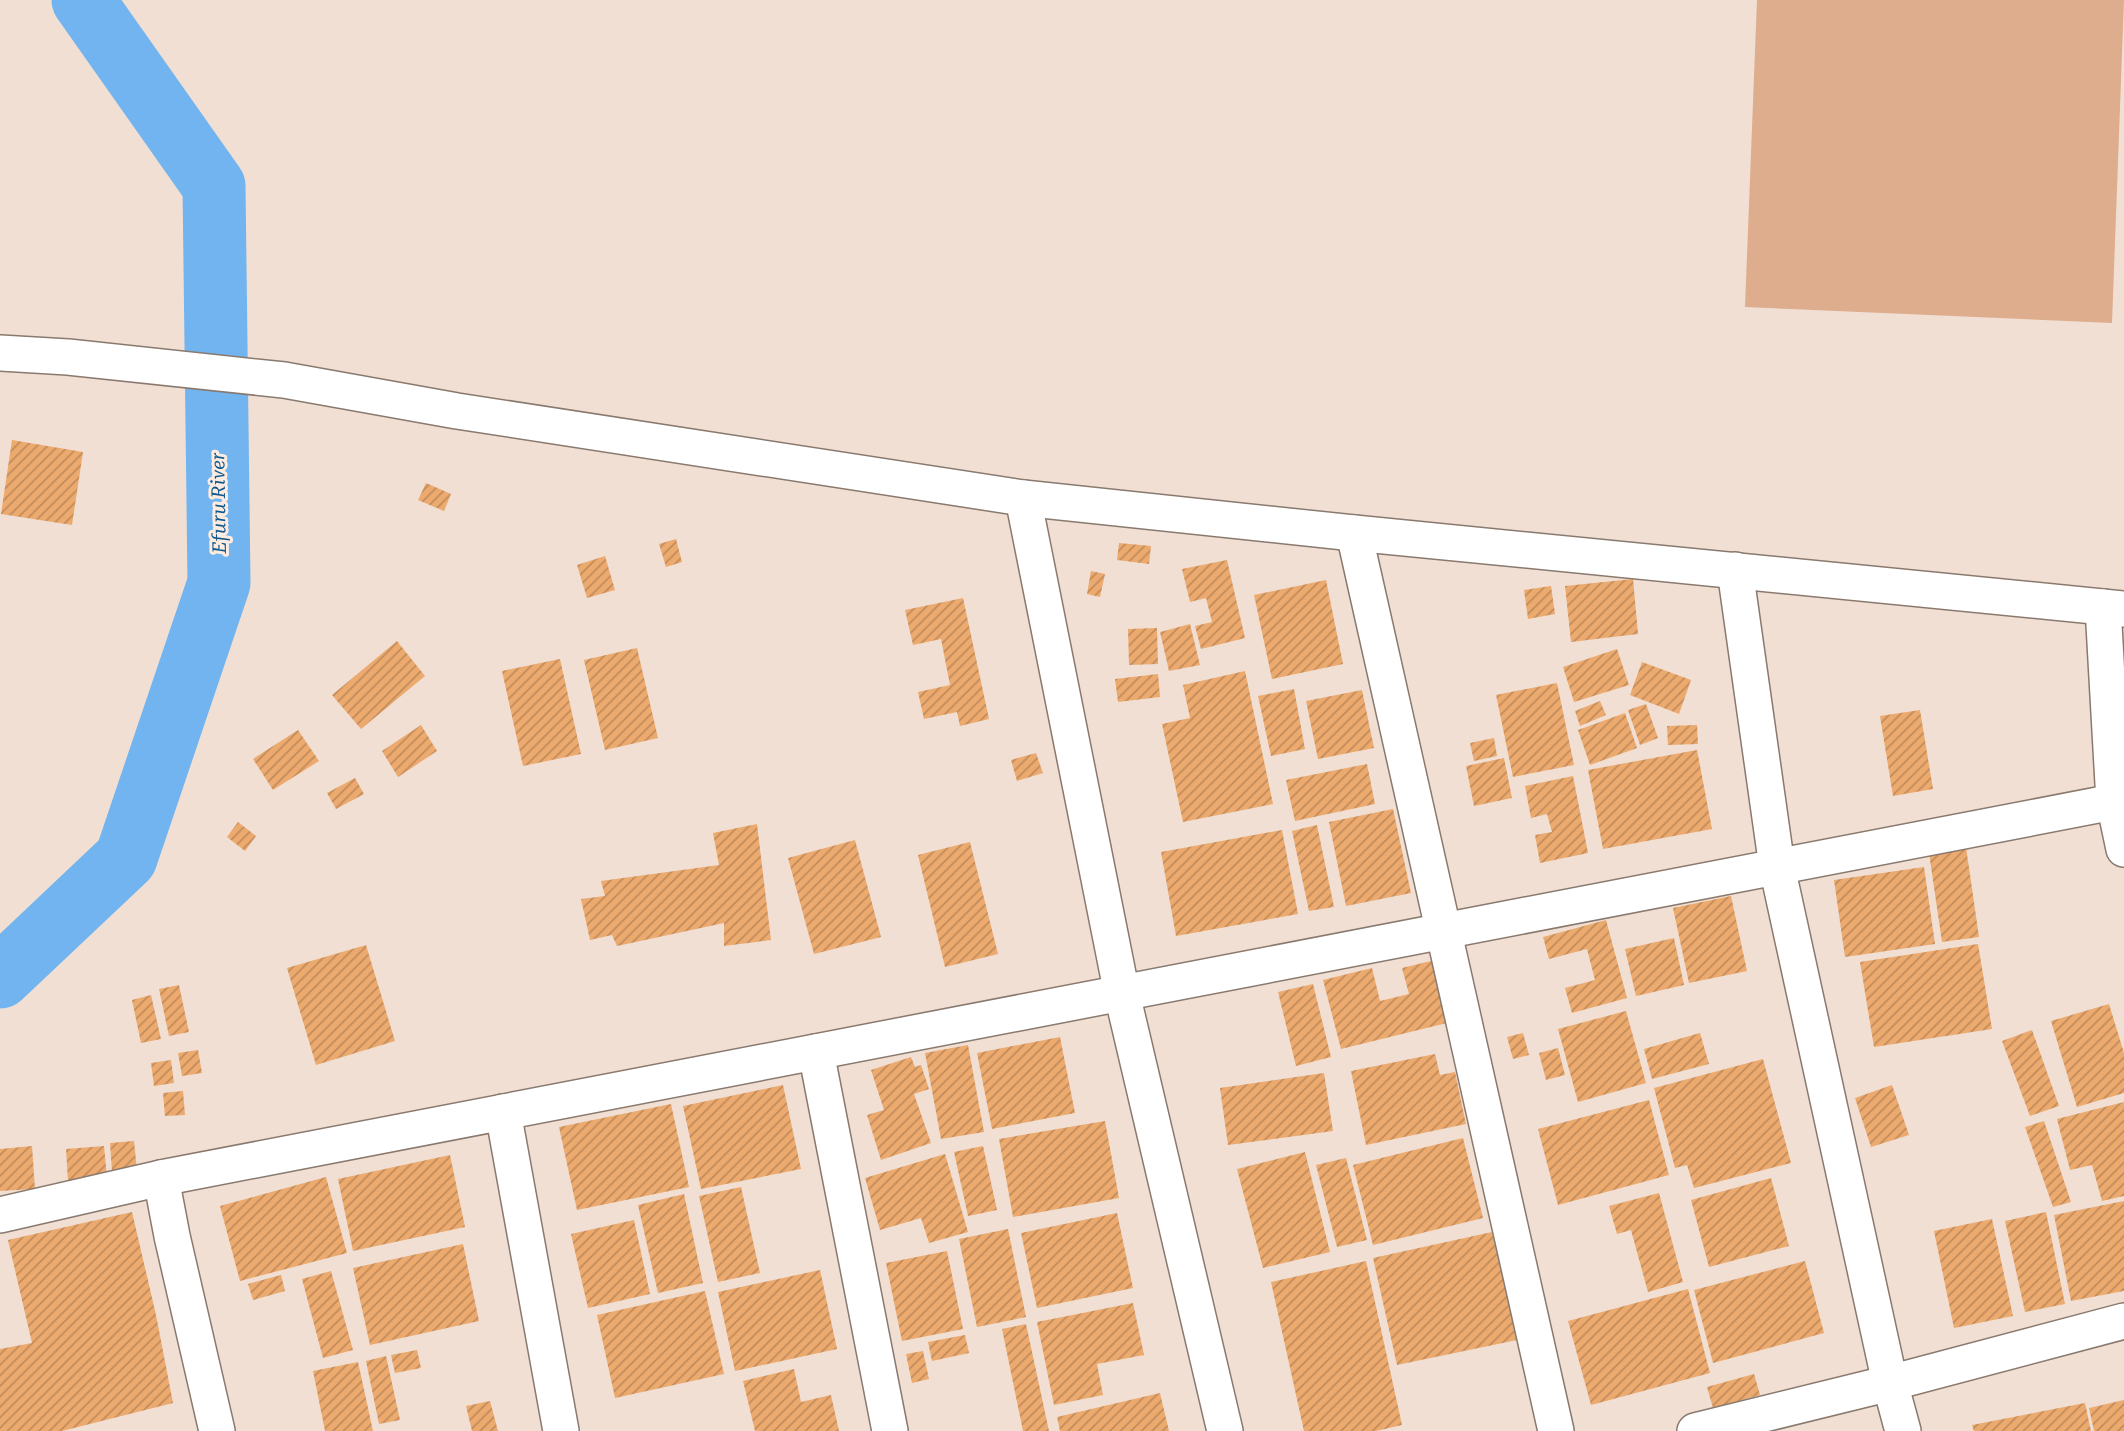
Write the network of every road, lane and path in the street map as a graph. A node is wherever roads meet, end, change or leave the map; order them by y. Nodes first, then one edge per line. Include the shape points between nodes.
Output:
1 (0, 354) edge
2 (1023, 498) junction
3 (1354, 533) junction
4 (1735, 570) junction
5 (2114, 608) edge
6 (2119, 801) edge
7 (2124, 849) edge
8 (1777, 867) junction
9 (1443, 932) junction
10 (1122, 993) junction
11 (816, 1052) junction
12 (503, 1112) junction
13 (161, 1178) junction
14 (0, 1215) edge
15 (2124, 1321) edge
16 (1890, 1383) junction
17 (217, 1431) edge
18 (561, 1431) edge
19 (890, 1431) edge
20 (1225, 1431) edge
21 (1556, 1431) edge
22 (1695, 1431) edge
23 (1903, 1431) edge

1 - 2 street via 284,380
2 - 3 street
2 - 10 street
3 - 4 street
3 - 9 street
4 - 5 street
4 - 8 street
5 - 6 street
6 - 7 street
6 - 8 street
8 - 9 street
8 - 16 street
9 - 10 street
9 - 21 street
10 - 11 street
10 - 20 street
11 - 12 street
11 - 19 street
12 - 13 street
12 - 18 street
13 - 14 street
13 - 17 street
15 - 16 street
16 - 22 street
16 - 23 street

